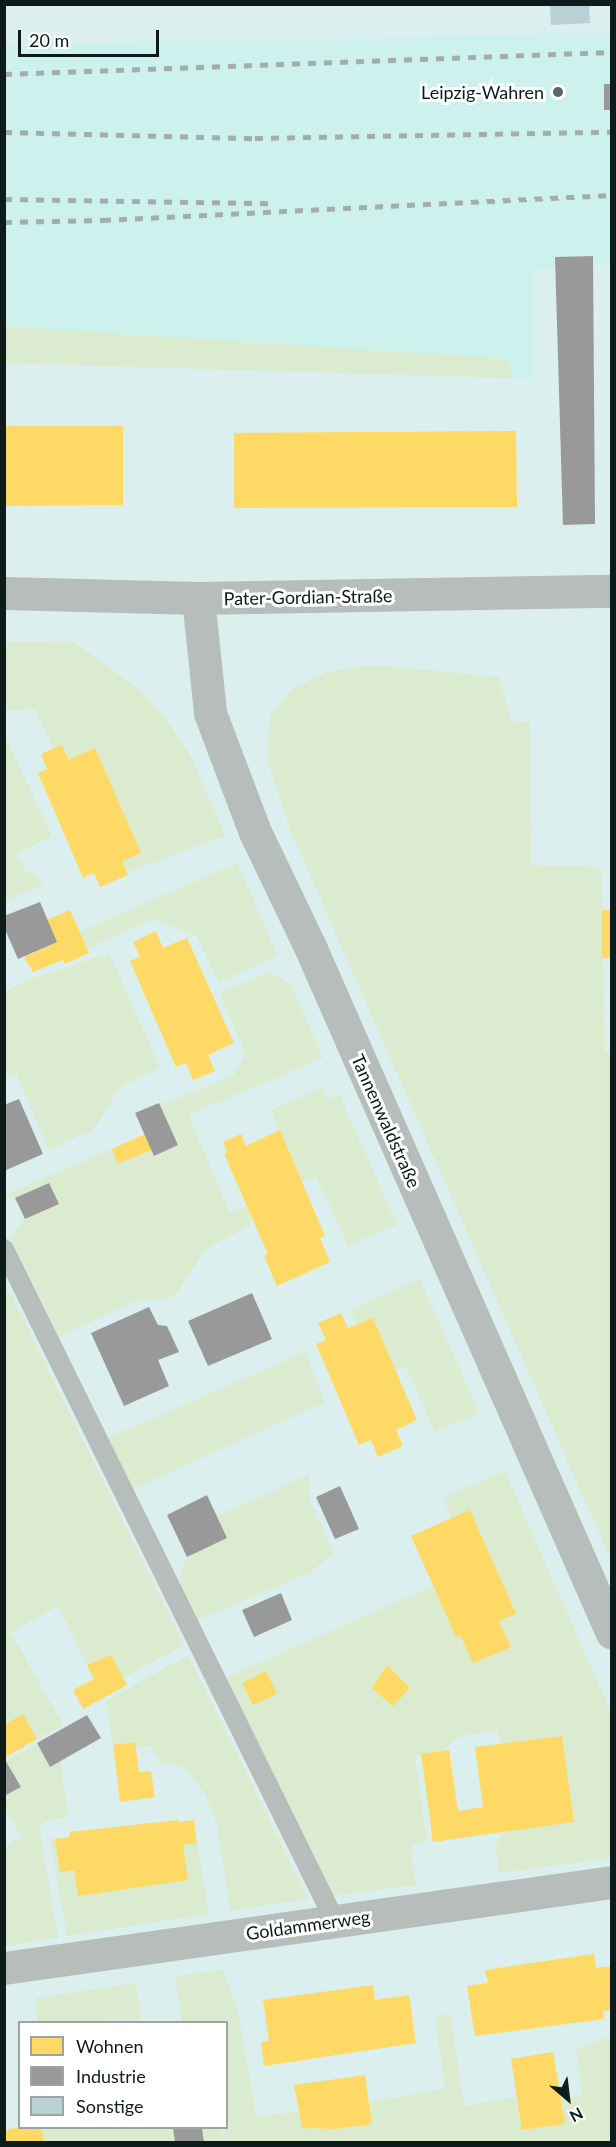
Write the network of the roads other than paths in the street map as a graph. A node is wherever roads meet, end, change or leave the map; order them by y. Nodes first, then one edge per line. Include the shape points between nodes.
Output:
1 (612, 591) edge
2 (4, 593) edge
3 (198, 598) junction
4 (4, 1249) edge
5 (612, 1633) edge
6 (612, 1882) edge
7 (335, 1921) junction
8 (4, 1968) edge

1 - 3 street, Pater-Gordian-Straße
2 - 3 street, Pater-Gordian-Straße
3 - 5 street, Tannenwaldstraße via 210,712 255,832 311,949
4 - 7 lane
6 - 7 street, Goldammerweg
7 - 8 street, Goldammerweg

